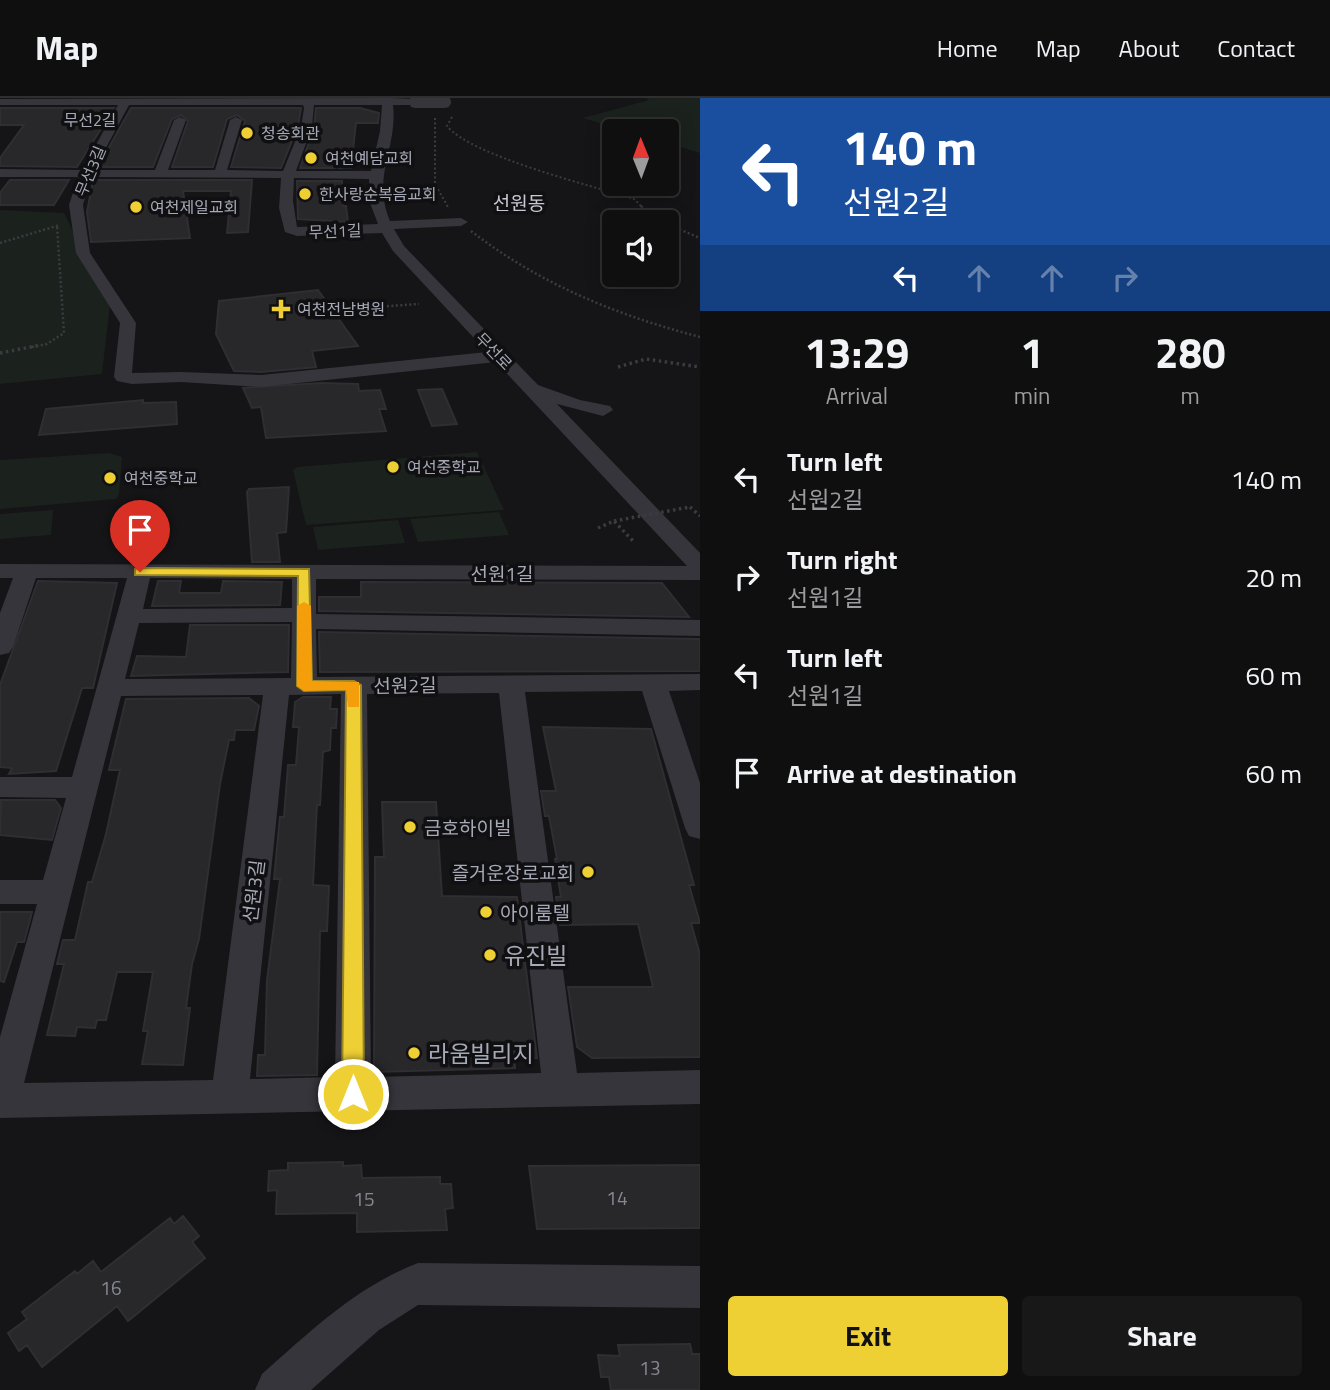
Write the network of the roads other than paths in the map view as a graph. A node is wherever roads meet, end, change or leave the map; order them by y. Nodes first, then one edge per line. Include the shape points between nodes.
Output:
1 (126, 100) edge
2 (309, 100) edge
3 (386, 100) edge
4 (0, 102) edge
5 (445, 102) road end
6 (194, 120) dead end
7 (222, 120) dead end
8 (0, 173) edge
9 (86, 173) junction
10 (160, 174) junction
11 (220, 174) junction
12 (289, 174) junction
13 (377, 175) junction
14 (461, 222) road end
15 (386, 226) junction
16 (499, 356) junction
17 (529, 388) junction
18 (589, 450) junction
19 (692, 554) edge
20 (700, 566) edge
21 (0, 571) edge
22 (27, 571) junction
23 (140, 572) junction
24 (304, 572) junction
25 (700, 573) edge
26 (129, 616) junction
27 (304, 618) junction
28 (700, 628) edge
29 (0, 647) edge
30 (653, 682) junction
31 (700, 682) edge
32 (511, 684) junction
33 (354, 685) junction
34 (290, 686) junction
35 (110, 688) junction
36 (0, 787) edge
37 (84, 788) junction
38 (700, 828) edge
39 (0, 891) edge
40 (57, 892) junction
41 (12, 1015) edge
42 (700, 1087) edge
43 (561, 1090) junction
44 (353, 1094) junction
45 (229, 1097) junction
46 (1, 1101) edge
47 (700, 1287) edge
48 (278, 1390) edge

1 - 2 street
1 - 4 street
1 - 9 street, 무선3길
2 - 3 street
2 - 12 street, 무선1길
3 - 5 street, bridge
3 - 13 street, 무선로 via 386,130
6 - 10 street via 173,120
7 - 11 street via 242,120
8 - 9 street
9 - 10 street
9 - 16 street, 무선3길 via 76,205 83,253 125,315 129,336 121,374 132,379 261,381
10 - 11 street
11 - 12 street
12 - 13 street
12 - 15 street, 무선1길 via 286,203 291,231
13 - 15 street, 무선로 via 376,200
14 - 15 street
15 - 16 street, 무선로 via 415,269
16 - 17 street, 무선로
17 - 18 street, 무선로
17 - 18 street via 603,410 594,419
18 - 19 street, 무선로
19 - 20 street, 무선로
21 - 22 street, 선원1길
22 - 23 street, 선원1길
22 - 29 street
23 - 24 street, 선원1길
23 - 26 street
24 - 25 street, 선원1길
24 - 27 street
26 - 27 street
26 - 35 street
27 - 28 street
27 - 34 street
30 - 31 street, 선원2길
30 - 32 street, 선원2길
30 - 38 street
32 - 33 street, 선원2길
32 - 43 street
33 - 34 street, 선원2길
33 - 44 street
34 - 35 street, 선원2길
34 - 45 street, 선원3길
35 - 37 street
36 - 37 street
37 - 40 street
39 - 40 street
40 - 41 street
41 - 46 street
42 - 43 street
43 - 44 street
44 - 45 street
45 - 46 street
47 - 48 street via 418,1284 397,1290

